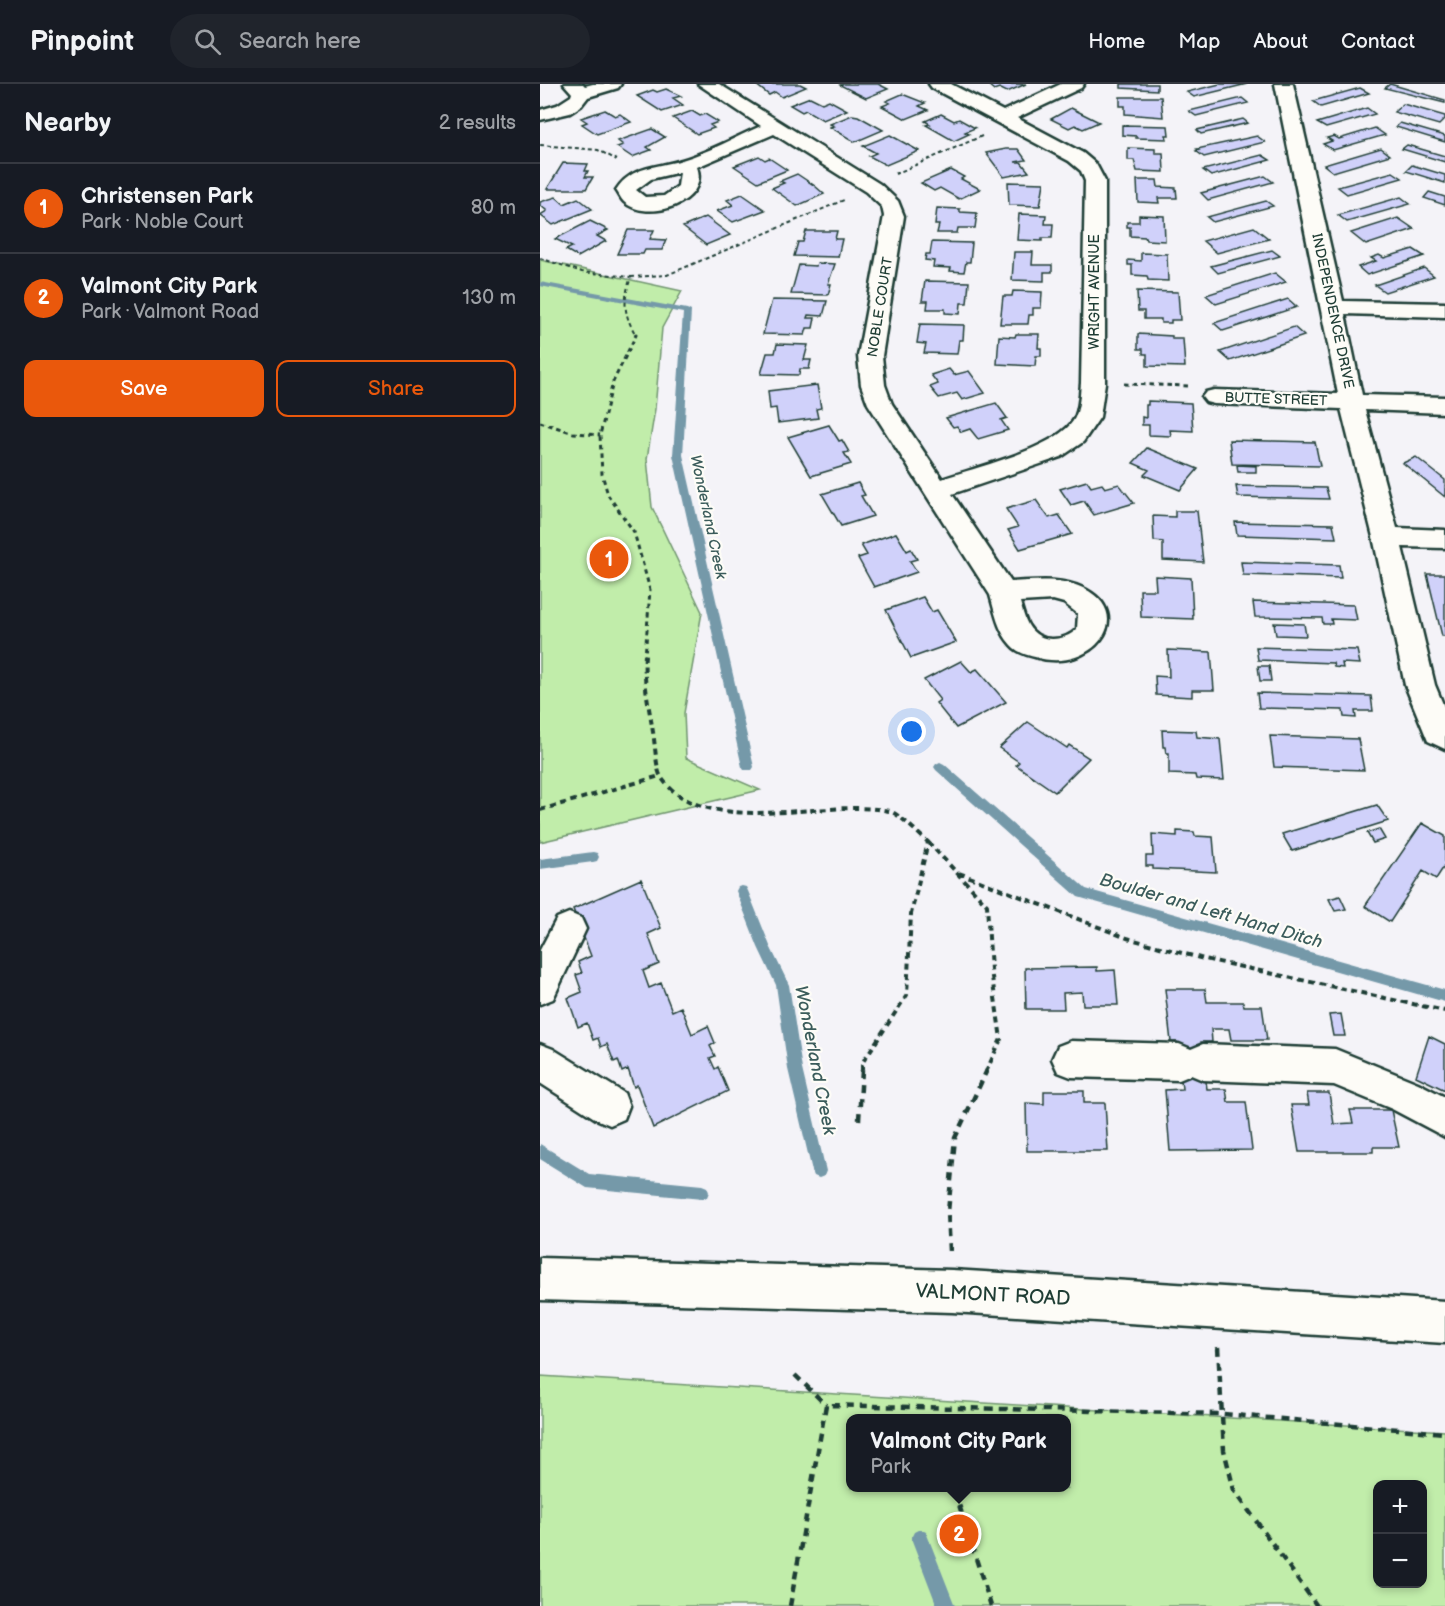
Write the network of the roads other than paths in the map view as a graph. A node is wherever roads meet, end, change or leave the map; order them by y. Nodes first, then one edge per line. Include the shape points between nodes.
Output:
1 (612, 84) edge
2 (707, 84) edge
3 (938, 84) edge
4 (1076, 84) edge
5 (1284, 84) edge
6 (577, 88) edge
7 (542, 116) edge
8 (1008, 120) junction
9 (776, 126) junction
10 (687, 165) junction
11 (1333, 307) junction
12 (1445, 310) edge
13 (1214, 397) road end
14 (1351, 401) junction
15 (1445, 405) edge
16 (936, 490) junction
17 (1386, 537) junction
18 (1445, 539) edge
19 (1004, 593) dead end
20 (1445, 737) edge
21 (569, 929) dead end
22 (540, 987) edge
23 (1071, 1059) dead end
24 (540, 1062) edge
25 (610, 1106) dead end
26 (1445, 1118) edge
27 (540, 1279) edge
28 (1445, 1322) edge

1 - 6 street
2 - 9 street, NOBLE COURT
3 - 8 street, WRIGHT AVENUE
4 - 8 street
5 - 11 street, INDEPENDENCE DRIVE
6 - 7 street via 578,99 571,105
8 - 16 street, WRIGHT AVENUE via 1076,157 1089,168 1095,181 1094,383 1088,417 1074,436 1052,451
9 - 10 street
9 - 16 street, NOBLE COURT via 873,188 891,205 894,216 870,356 873,385 880,404
10 - 10 street via 690,178 678,197 650,203 633,199 626,190 640,177
11 - 12 street
11 - 14 street, INDEPENDENCE DRIVE
13 - 14 street, BUTTE STREET
14 - 15 street, BUTTE STREET
14 - 17 street, INDEPENDENCE DRIVE
16 - 19 street, NOBLE COURT
17 - 18 street
17 - 20 street, INDEPENDENCE DRIVE via 1420,685 1439,732
21 - 22 street
23 - 26 street via 1335,1067 1405,1096
24 - 25 street
27 - 28 street, VALMONT ROAD via 952,1291

